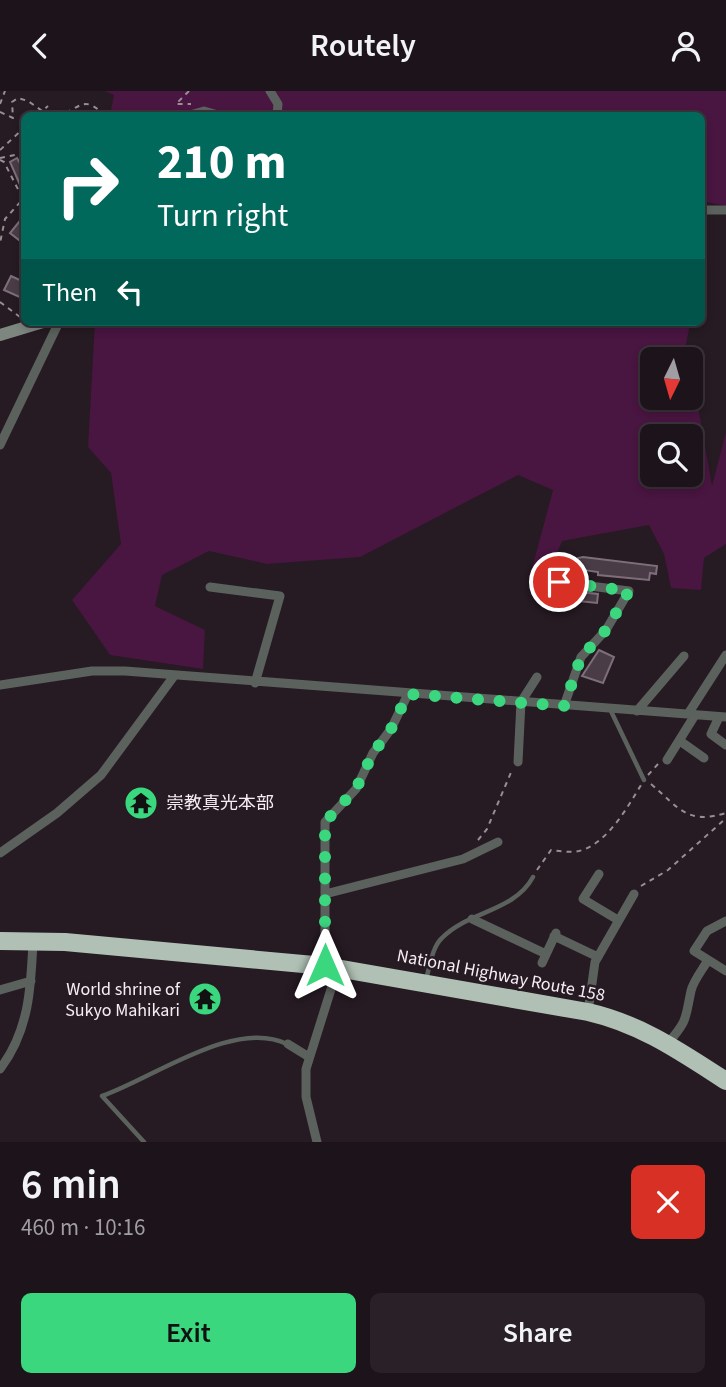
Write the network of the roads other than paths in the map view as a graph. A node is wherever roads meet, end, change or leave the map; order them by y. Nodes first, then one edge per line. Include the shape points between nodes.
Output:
1 (270, 91) edge
2 (277, 112) edge
3 (705, 210) edge
4 (726, 210) edge
5 (30, 326) edge
6 (57, 326) edge
7 (0, 335) edge
8 (0, 445) edge
9 (559, 582) dead end
10 (210, 587) dead end
11 (726, 655) edge
12 (684, 656) dead end
13 (174, 676) junction
14 (537, 677) dead end
15 (255, 683) junction
16 (0, 685) edge
17 (408, 694) junction
18 (521, 702) junction
19 (564, 706) junction
20 (609, 709) junction
21 (637, 711) junction
22 (691, 715) junction
23 (723, 717) edge
24 (680, 741) junction
25 (726, 745) edge
26 (704, 758) dead end
27 (667, 760) road end
28 (518, 762) road end
29 (645, 779) road end
30 (498, 842) dead end
31 (0, 853) edge
32 (599, 874) dead end
33 (533, 877) road end
34 (325, 894) junction
35 (634, 894) road end
36 (472, 919) junction
37 (618, 920) junction
38 (726, 921) edge
39 (0, 941) edge
40 (33, 941) junction
41 (598, 957) junction
42 (708, 960) junction
43 (331, 966) junction
44 (726, 971) edge
45 (31, 981) junction
46 (425, 982) junction
47 (0, 990) edge
48 (588, 1012) junction
49 (668, 1043) junction
50 (288, 1044) joint
51 (309, 1057) junction
52 (0, 1069) edge
53 (726, 1081) edge
54 (144, 1142) edge
55 (317, 1142) edge

1 - 2 street
3 - 4 street
5 - 7 street
6 - 8 street
9 - 19 street via 629,591 606,630 581,657
10 - 15 street via 280,596
11 - 22 street
12 - 21 street
13 - 15 street
13 - 16 street via 92,671
13 - 31 street via 101,775
14 - 18 street
15 - 17 street
17 - 18 street
17 - 34 street via 356,789 325,822
18 - 19 street
18 - 28 street
19 - 20 street
20 - 21 street
20 - 29 lane
21 - 22 street
22 - 23 street
22 - 24 street
23 - 25 street via 711,734
24 - 26 street
24 - 27 street
30 - 34 street via 463,859
32 - 37 street via 583,899
33 - 36 lane via 522,893
34 - 43 street
35 - 37 street
36 - 41 street via 544,958 556,934
36 - 46 lane via 440,939
37 - 41 street
38 - 42 street via 707,931 694,951
39 - 40 highway, National Highway Route 158
40 - 43 highway, National Highway Route 158
40 - 45 street
41 - 48 street
42 - 44 street
42 - 49 street via 691,991 685,1023
43 - 46 highway, National Highway Route 158
43 - 51 street
45 - 47 street
45 - 52 street via 20,1035
46 - 48 highway, National Highway Route 158
48 - 49 highway, National Highway Route 158 via 625,1022
49 - 53 highway, National Highway Route 158
50 - 51 street
50 - 54 lane via 276,1038 235,1041 166,1064 136,1084 102,1096
51 - 55 street via 306,1097

